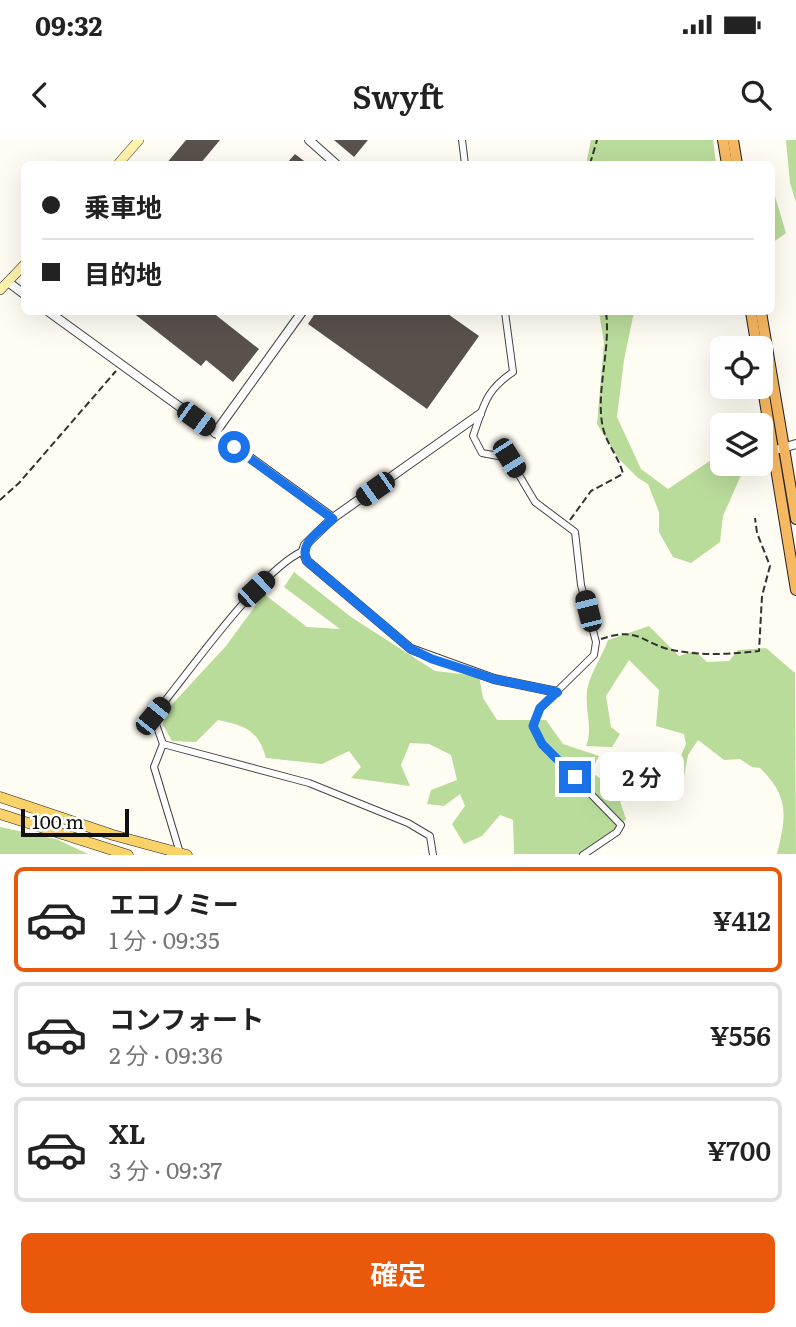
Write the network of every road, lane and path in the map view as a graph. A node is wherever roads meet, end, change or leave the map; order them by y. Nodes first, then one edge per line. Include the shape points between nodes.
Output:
1 (139, 140) edge
2 (309, 140) edge
3 (462, 140) edge
4 (597, 140) edge
5 (723, 140) edge
6 (733, 140) edge
7 (121, 161) edge
8 (334, 161) edge
9 (465, 161) edge
10 (591, 161) edge
11 (726, 161) edge
12 (736, 161) edge
13 (21, 268) edge
14 (8, 282) junction
15 (0, 290) edge
16 (21, 292) edge
17 (53, 315) edge
18 (300, 315) edge
19 (505, 315) edge
20 (606, 315) edge
21 (752, 315) edge
22 (762, 315) edge
23 (755, 336) edge
24 (121, 365) junction
25 (765, 399) edge
26 (480, 415) junction
27 (215, 433) junction
28 (791, 451) edge
29 (774, 453) junction
30 (0, 500) edge
31 (755, 518) dead end
32 (333, 519) junction
33 (796, 519) edge
34 (565, 526) junction
35 (303, 551) junction
36 (796, 590) edge
37 (596, 641) junction
38 (557, 692) junction
39 (163, 744) junction
40 (0, 797) edge
41 (0, 814) edge
42 (183, 854) edge
43 (128, 855) edge
44 (433, 855) edge
45 (583, 855) edge

1 - 7 main road
2 - 8 street
3 - 9 street
4 - 10 path
5 - 11 highway
6 - 12 highway
13 - 14 main road
14 - 15 main road
14 - 16 street
17 - 24 street
18 - 27 street
19 - 26 street via 513,372 494,385
20 - 34 path via 602,419 623,474 591,491
21 - 23 highway
22 - 28 highway
24 - 27 street
24 - 30 path
25 - 29 highway
26 - 32 street
26 - 34 street via 472,436 475,444 482,453 509,458 536,502
27 - 32 street
28 - 29 street
28 - 33 highway
29 - 36 highway
31 - 37 path via 770,566 762,596 759,651 681,652 626,632
32 - 35 street
34 - 37 street via 575,532 581,584
35 - 38 street via 307,561 411,649 494,679
35 - 39 street via 291,556 256,589 153,716
37 - 38 street via 594,655
38 - 45 street via 540,708 533,726 542,744 621,825
39 - 42 street via 154,767
39 - 44 street via 309,783 408,823 430,836
40 - 42 main road
41 - 43 main road

